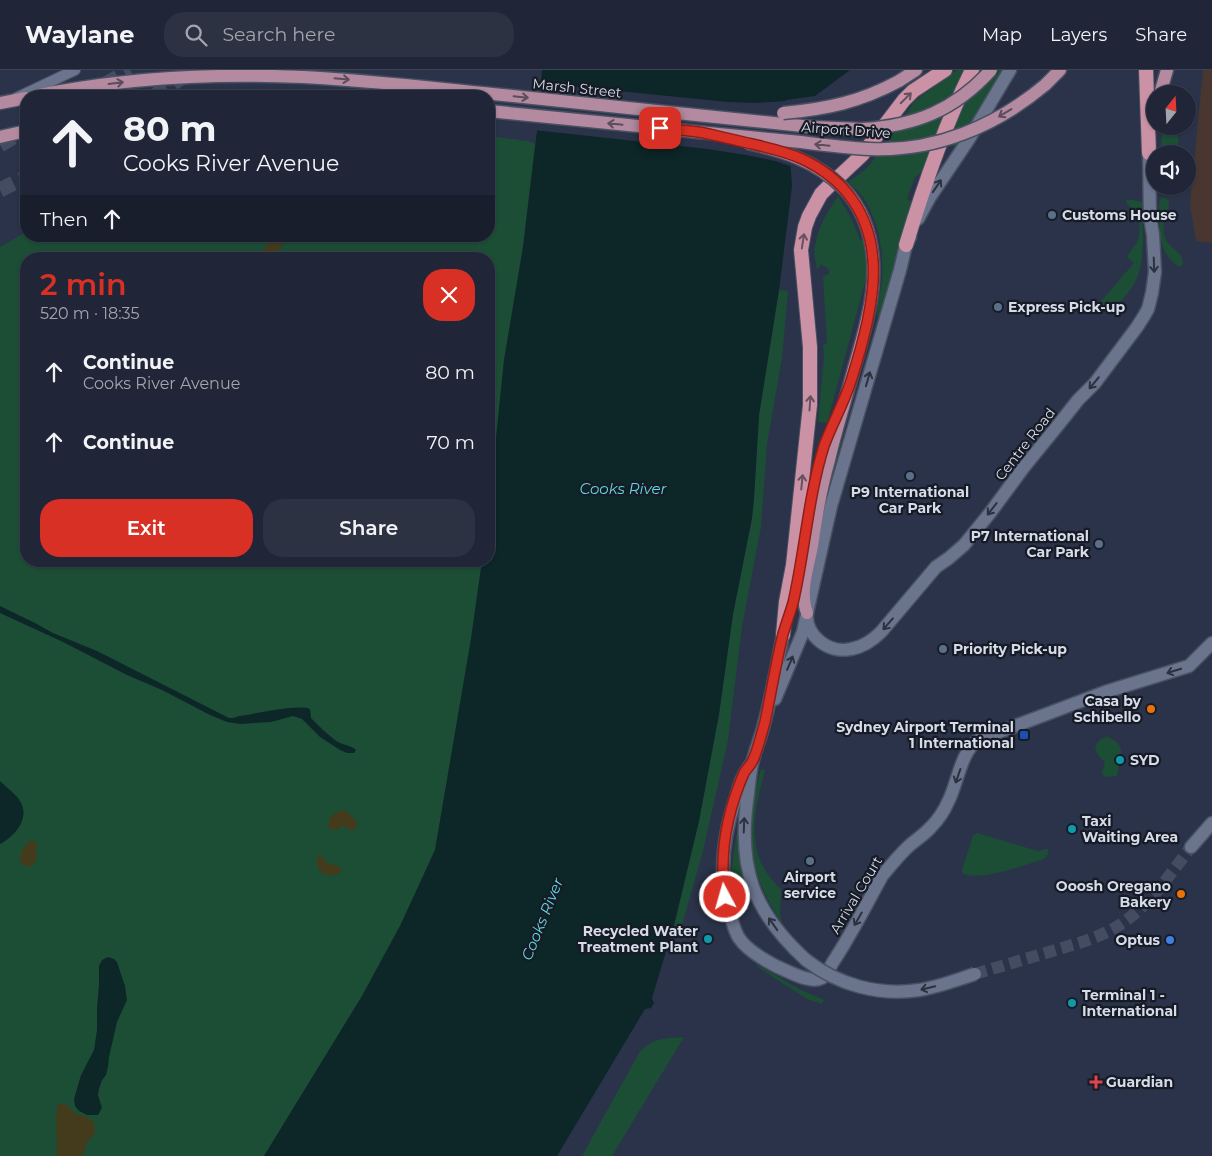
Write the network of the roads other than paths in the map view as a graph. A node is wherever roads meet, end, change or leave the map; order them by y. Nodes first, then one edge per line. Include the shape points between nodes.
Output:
1 (75, 70) edge
2 (916, 70) edge
3 (945, 70) edge
4 (972, 70) edge
5 (990, 70) edge
6 (1010, 70) edge
7 (1060, 70) edge
8 (1146, 70) edge
9 (1167, 70) edge
10 (1163, 85) edge
11 (31, 90) edge
12 (68, 90) edge
13 (453, 90) edge
14 (495, 94) edge
15 (20, 95) edge
16 (20, 99) edge
17 (4, 102) edge
18 (495, 112) edge
19 (700, 115) junction
20 (20, 132) edge
21 (698, 132) junction
22 (0, 137) edge
23 (1149, 145) edge
24 (1150, 195) edge
25 (906, 245) junction
26 (851, 382) junction
27 (806, 615) junction
28 (783, 635) junction
29 (1212, 643) edge
30 (764, 724) junction
31 (752, 763) junction
32 (1212, 823) edge
33 (1191, 847) tunnel mouth
34 (974, 974) tunnel mouth

1 - 11 street
2 - 19 main road, Airport Drive, bridge via 869,96 824,108 751,115
28 -> 3 highway via 810,405 810,347 801,250 805,227 821,194 862,155 904,100
4 - 25 highway via 936,154
5 - 19 main road, bridge via 969,91 943,109 895,126 841,129
25 -> 6 street via 930,197
7 -> 21 main road, Airport Drive, bridge via 1029,98 993,121 934,143 871,149
8 - 23 highway
9 - 10 main road
12 -> 13 main road, Marsh Street via 195,76 237,75 342,79
14 -> 19 main road, Marsh Street
15 - 17 street
16 - 17 main road
21 -> 18 main road
20 - 22 main road
21 - 26 main road, bridge via 792,155 821,170 854,201 867,228 874,263 870,306
24 -> 27 street, Centre Road via 1154,284 1148,309 1095,383 1078,400 964,545 936,567 881,632 858,648 840,650 826,646 810,630
27 -> 25 street via 831,506
26 - 27 main road via 828,460 817,513 803,590
26 - 28 main road via 821,460 793,603
30 -> 27 street via 803,632
28 - 30 street
29 -> 31 street, Arrival Court via 1189,666 1105,692 973,743 939,818 882,876 837,956 824,976 815,980 784,970 744,945 731,918 723,884 723,853 736,796
30 - 31 street
34 -> 31 street, bridge via 930,988 894,993 841,981 821,971 789,944 768,918 754,891 746,859 744,823
32 - 33 street

